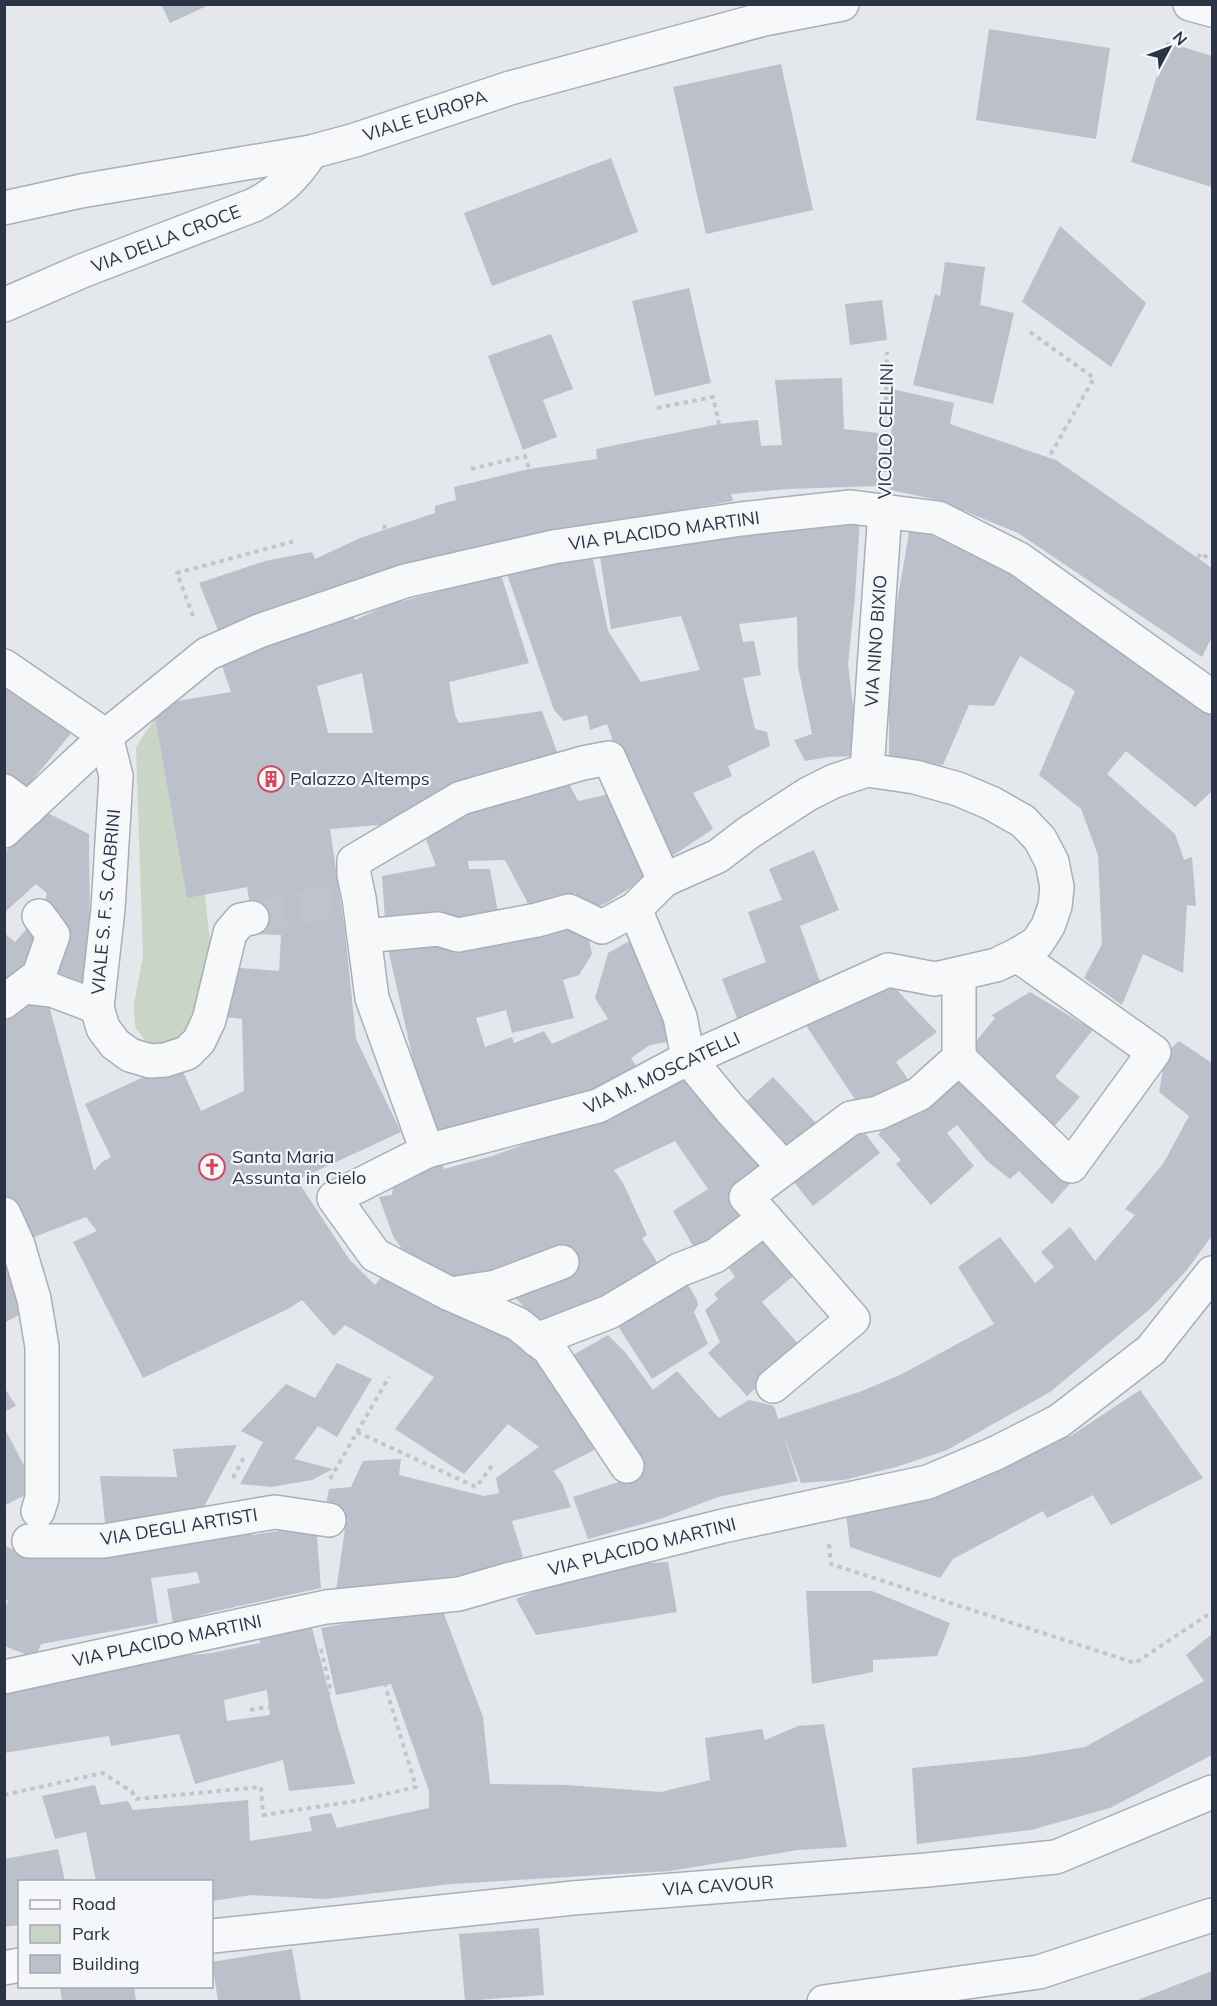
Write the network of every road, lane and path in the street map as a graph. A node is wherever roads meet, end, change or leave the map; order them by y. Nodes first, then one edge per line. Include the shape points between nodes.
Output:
1 (842, 4) edge
2 (1190, 4) edge
3 (1212, 10) edge
4 (311, 152) junction
5 (4, 208) edge
6 (4, 305) edge
7 (1030, 332) dead end
8 (887, 352) dead end
9 (657, 408) dead end
10 (719, 424) dead end
11 (1049, 457) dead end
12 (471, 469) dead end
13 (530, 469) dead end
14 (885, 511) junction
15 (295, 541) dead end
16 (1198, 558) dead end
17 (1212, 561) edge
18 (177, 573) dead end
19 (4, 666) edge
20 (1212, 697) edge
21 (106, 736) junction
22 (867, 770) junction
23 (12, 810) edge
24 (664, 880) junction
25 (635, 909) junction
26 (39, 916) dead end
27 (252, 918) tunnel mouth
28 (364, 936) junction
29 (1017, 955) junction
30 (959, 974) junction
31 (15, 994) edge
32 (97, 1007) junction
33 (688, 1058) junction
34 (959, 1058) junction
35 (427, 1151) junction
36 (784, 1168) junction
37 (4, 1214) edge
38 (765, 1218) junction
39 (562, 1262) dead end
40 (1212, 1273) edge
41 (450, 1294) junction
42 (537, 1340) junction
43 (389, 1377) dead end
44 (772, 1386) dead end
45 (357, 1432) junction
46 (494, 1463) dead end
47 (627, 1466) dead end
48 (326, 1482) dead end
49 (825, 1504) junction
50 (329, 1520) dead end
51 (1212, 1612) edge
52 (4, 1677) edge
53 (386, 1685) dead end
54 (269, 1707) dead end
55 (250, 1710) dead end
56 (1212, 1792) edge
57 (4, 1795) edge
58 (1212, 1915) edge
59 (213, 1936) edge
60 (824, 2001) edge

1 - 4 street, VIALE EUROPA via 764,19 510,88
2 - 3 street
4 - 5 street, VIALE EUROPA
4 - 6 street, VIA DELLA CROCE via 288,183 254,205
7 - 11 path via 1094,378
8 - 14 path, VICOLO CELLINI
9 - 10 path via 713,397
12 - 13 path via 525,456
14 - 20 street, VIA PLACIDO MARTINI via 938,518 1019,559
14 - 21 street, VIA PLACIDO MARTINI via 851,507 716,523 553,548 405,581 259,631 207,654
14 - 22 street, VIA NINO BIXIO
15 - 18 path
16 - 17 path via 1201,553
19 - 21 street
21 - 23 street, VIA PLACIDO MARTINI
21 - 32 street, VIALE S. F. S. CABRINI via 116,776
22 - 24 street via 808,794 718,856
22 - 29 street via 958,789 1023,821 1040,839 1052,862 1057,887 1054,906 1037,943
24 - 25 street
24 - 28 street via 609,758 461,798 354,861 349,899
25 - 28 street via 602,927 569,911 458,935 438,928
25 - 33 street via 680,1017
26 - 31 street via 53,935 39,975
27 - 32 street, VIALE S. F. S. CABRINI via 241,920 230,933 209,1020 199,1041 187,1053 150,1061 130,1055 103,1028
28 - 35 street via 372,998
29 - 30 street
29 - 34 street via 1154,1052 1071,1166
30 - 33 street, VIA M. MOSCATELLI via 935,979 888,970
30 - 34 street
31 - 32 street via 52,990
33 - 35 street, VIA M. MOSCATELLI via 598,1106
33 - 36 street
34 - 36 street via 919,1094 878,1113 851,1118
35 - 41 street, VIA M. MOSCATELLI via 334,1198 375,1255
36 - 38 street via 746,1197
37 - 50 street, VIA DEGLI ARTISTI via 34,1299 42,1347 42,1497 33,1526 104,1541 275,1512
38 - 42 street via 715,1256 679,1270 609,1312
38 - 44 street via 853,1319
39 - 41 street via 496,1287
40 - 49 street, VIA PLACIDO MARTINI via 1150,1350 1059,1421 928,1482
41 - 42 street via 518,1324
42 - 47 street via 549,1349
43 - 45 path
45 - 46 path via 476,1487
45 - 48 path
49 - 51 path via 831,1564 1135,1663
49 - 52 street, VIA PLACIDO MARTINI via 459,1594 326,1607
53 - 57 path via 416,1787 263,1815 261,1787 136,1799 132,1792 103,1773
54 - 55 path
56 - 59 street, VIA CAVOUR via 1056,1857 573,1898
58 - 60 street via 1039,1972

